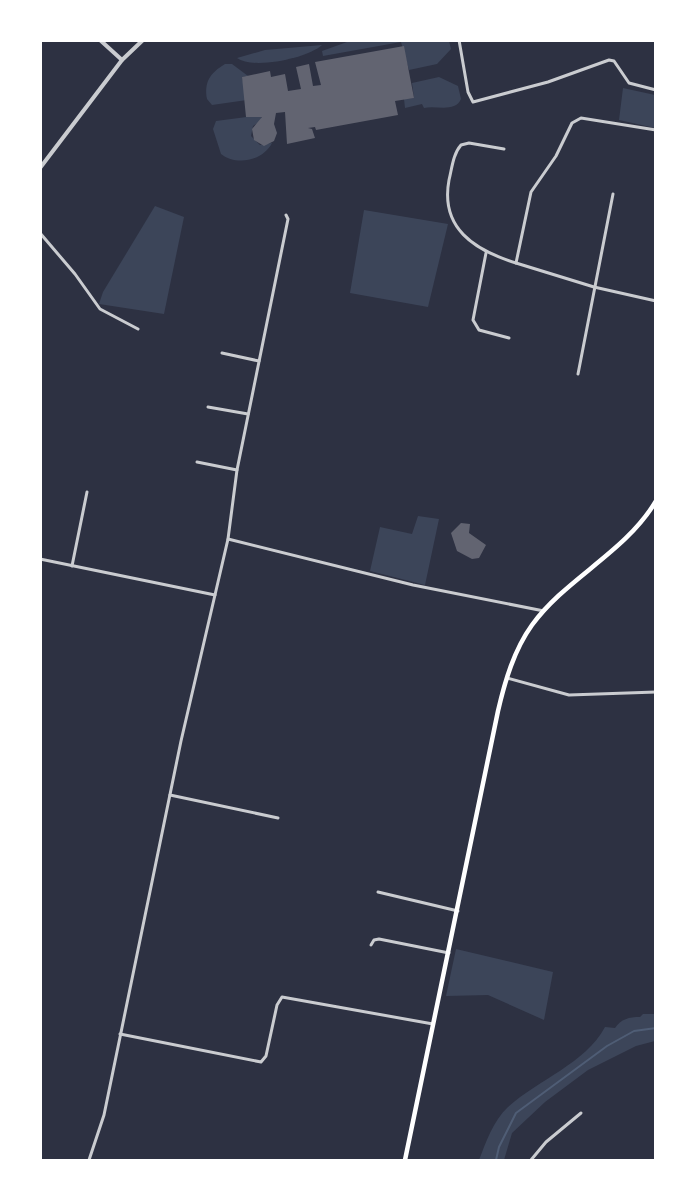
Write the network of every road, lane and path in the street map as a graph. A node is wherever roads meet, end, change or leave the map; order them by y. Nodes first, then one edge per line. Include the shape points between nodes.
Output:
1 (100, 40) edge
2 (143, 40) edge
3 (459, 40) edge
4 (123, 60) junction
5 (656, 90) edge
6 (656, 130) edge
7 (504, 149) dead end
8 (40, 168) edge
9 (613, 194) dead end
10 (286, 215) dead end
11 (40, 233) edge
12 (486, 253) junction
13 (516, 263) junction
14 (594, 287) junction
15 (656, 301) edge
16 (138, 329) dead end
17 (509, 338) dead end
18 (222, 354) dead end
19 (259, 361) junction
20 (578, 374) dead end
21 (208, 407) dead end
22 (248, 414) junction
23 (197, 462) dead end
24 (237, 470) junction
25 (87, 492) dead end
26 (656, 501) edge
27 (228, 539) junction
28 (40, 559) edge
29 (72, 566) junction
30 (215, 595) junction
31 (544, 611) junction
32 (507, 678) junction
33 (656, 692) edge
34 (170, 795) junction
35 (278, 818) dead end
36 (378, 892) dead end
37 (458, 911) junction
38 (371, 945) dead end
39 (450, 953) junction
40 (434, 1024) junction
41 (120, 1034) junction
42 (581, 1113) dead end
43 (89, 1161) edge
44 (405, 1161) edge
45 (531, 1161) edge

1 - 4 street
2 - 4 street
3 - 5 street via 473,102 548,82 609,60 614,61 629,83
4 - 8 street
6 - 13 street via 581,118 572,123 556,156 531,192
7 - 12 street via 461,145 447,193 451,218
9 - 14 street
10 - 19 street via 286,238
11 - 16 street via 100,309
12 - 13 street
12 - 17 street via 473,320 479,330
13 - 14 street
14 - 15 street
14 - 20 street
18 - 19 street
19 - 22 street
21 - 22 street
22 - 24 street
23 - 24 street
24 - 27 street
25 - 29 street
26 - 31 main road via 621,543
27 - 30 street
27 - 31 street via 413,585
28 - 29 street
29 - 30 street
30 - 34 street
31 - 32 main road via 524,639
32 - 33 street via 569,695
32 - 37 main road
34 - 35 street
34 - 41 street
36 - 37 street
37 - 39 main road
38 - 39 street via 379,939
39 - 40 main road
40 - 41 street via 282,997 261,1062
40 - 44 main road
41 - 43 street via 104,1115
42 - 45 street via 546,1142

